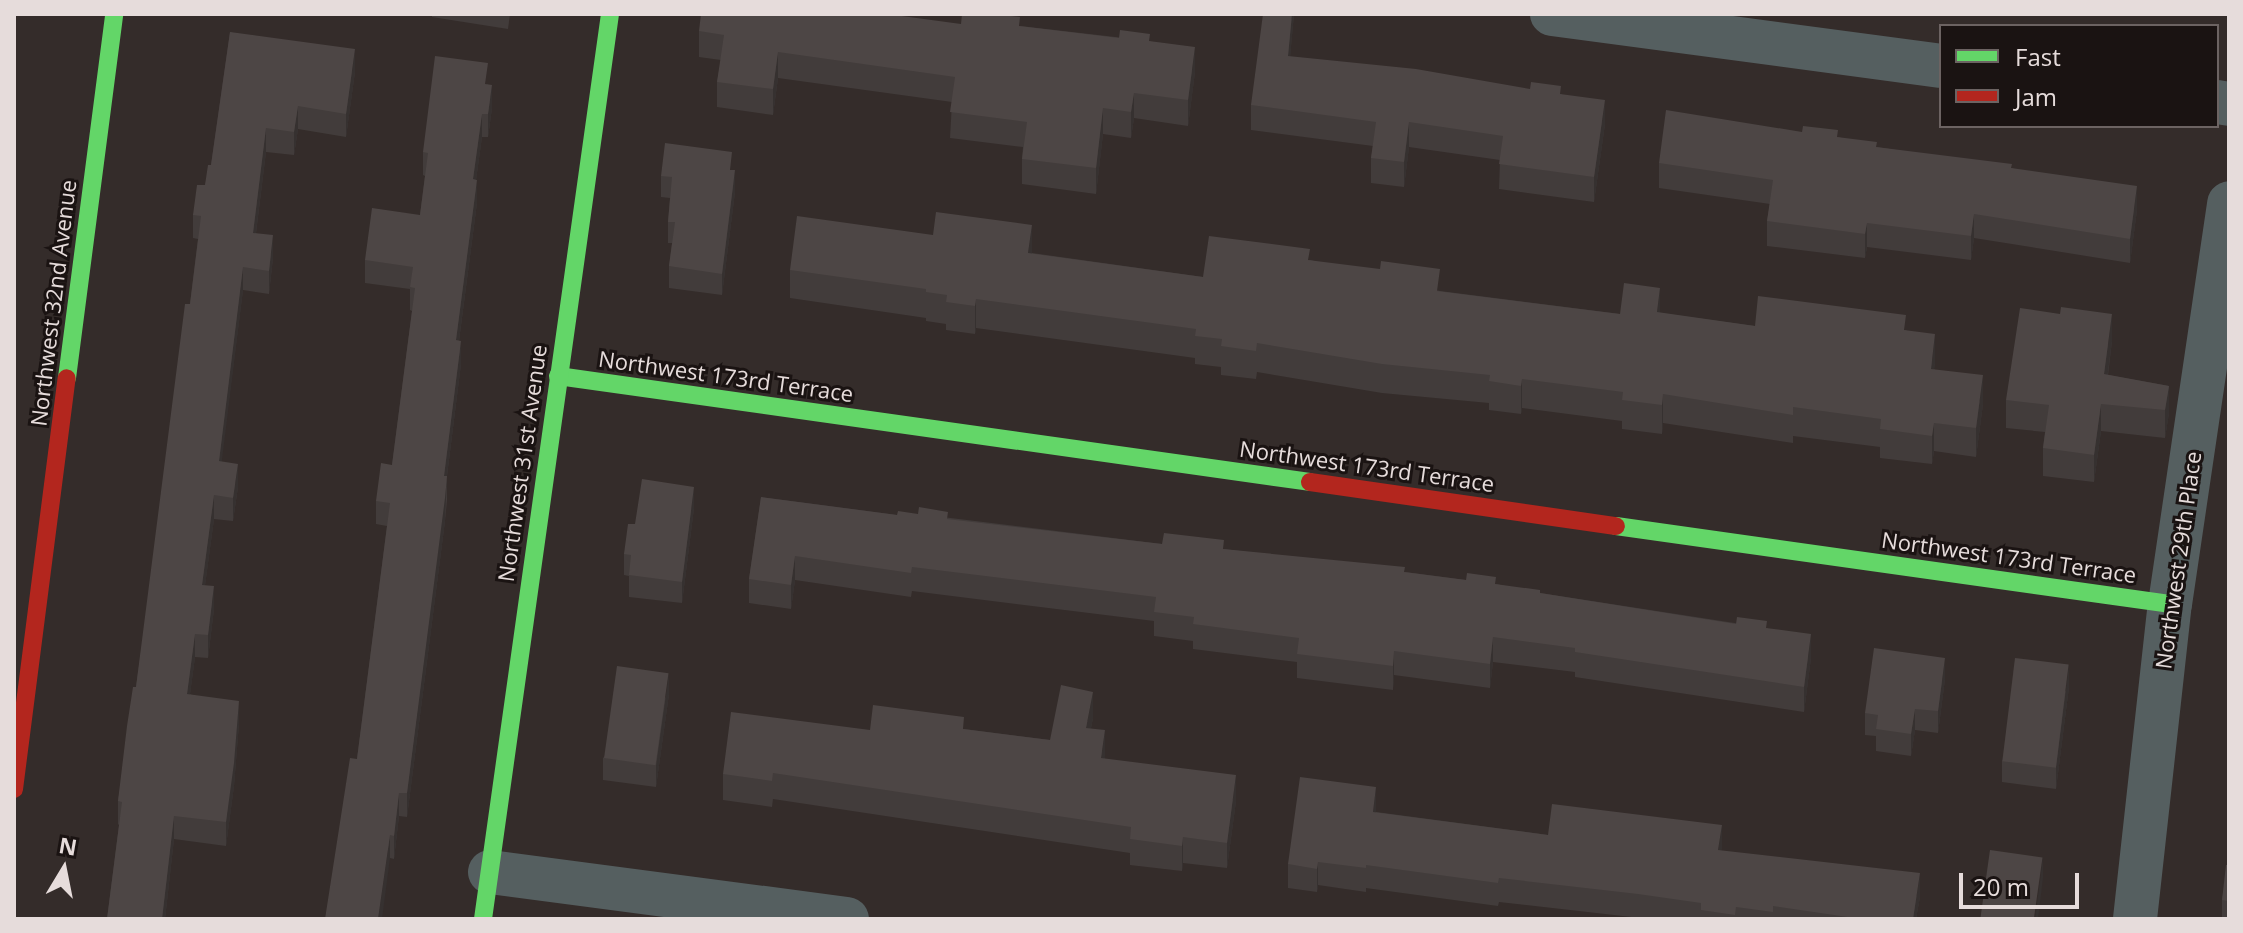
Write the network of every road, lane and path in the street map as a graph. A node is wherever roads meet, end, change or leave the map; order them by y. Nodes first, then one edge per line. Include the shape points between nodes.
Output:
1 (114, 14) edge
2 (610, 14) edge
3 (1552, 14) edge
4 (1939, 66) edge
5 (2229, 203) edge
6 (558, 376) junction
7 (2170, 604) junction
8 (14, 789) edge
9 (490, 872) junction
10 (483, 919) edge
11 (847, 919) edge
12 (2135, 919) edge

1 - 8 street, Northwest 32nd Avenue
2 - 6 street, Northwest 31st Avenue
3 - 4 street
5 - 7 street, Northwest 29th Place
6 - 7 street, Northwest 173rd Terrace
6 - 9 street, Northwest 31st Avenue
7 - 12 street, Northwest 29th Place
9 - 10 street, Northwest 31st Avenue
9 - 11 street

